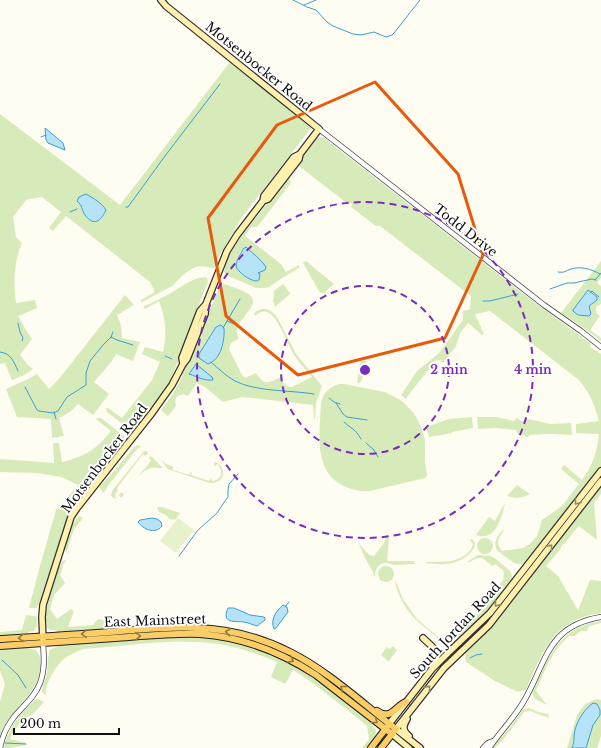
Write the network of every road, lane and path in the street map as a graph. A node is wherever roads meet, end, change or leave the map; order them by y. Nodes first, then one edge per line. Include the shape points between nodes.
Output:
1 (161, 0) edge
2 (319, 129) junction
3 (601, 347) edge
4 (601, 471) edge
5 (601, 481) edge
6 (601, 617) edge
7 (423, 638) dead end
8 (0, 639) edge
9 (43, 640) junction
10 (240, 640) junction
11 (273, 644) junction
12 (0, 646) edge
13 (426, 677) junction
14 (360, 701) junction
15 (406, 702) junction
16 (416, 703) junction
17 (387, 727) junction
18 (394, 732) junction
19 (493, 741) junction
20 (0, 748) edge
21 (371, 748) edge
22 (381, 748) edge
23 (409, 748) edge
24 (420, 748) edge
25 (425, 748) edge
26 (483, 748) edge
27 (489, 748) edge

1 - 2 main road, Motsenbocker Road
2 - 3 street, Todd Drive
2 - 9 main road, Motsenbocker Road via 299,159 230,245 187,359 172,385 71,517 43,605
4 -> 13 main road, South Jordan Road via 490,612
16 -> 5 main road, South Jordan Road via 444,668 489,625
6 - 19 street via 575,625 556,641 546,654 522,704
7 - 13 main road via 434,647 436,655
9 -> 8 main road, East Mainstreet
9 -> 10 main road, East Mainstreet via 179,634 212,635
11 -> 9 main road, East Mainstreet via 232,632 197,628 162,628
9 - 12 main road, East Mainstreet
9 - 20 street, Motsenbocker Road via 44,668 40,683 31,699 10,723
10 - 11 main road via 246,639 269,647
10 -> 17 main road, East Mainstreet via 276,653 306,669
14 -> 11 main road, East Mainstreet via 312,664
13 - 15 main road, South Jordan Road
14 - 15 main road via 386,714
14 - 17 main road, East Mainstreet
15 - 17 main road, South Jordan Road
16 - 18 main road, South Jordan Road
16 - 25 main road via 415,709 405,722 404,729
17 - 18 main road, East Mainstreet
17 - 21 main road, South Jordan Road
18 - 22 main road, South Jordan Road
18 - 23 main road, East Mainstreet
18 - 24 main road, East Mainstreet
19 - 26 street
19 - 27 street

